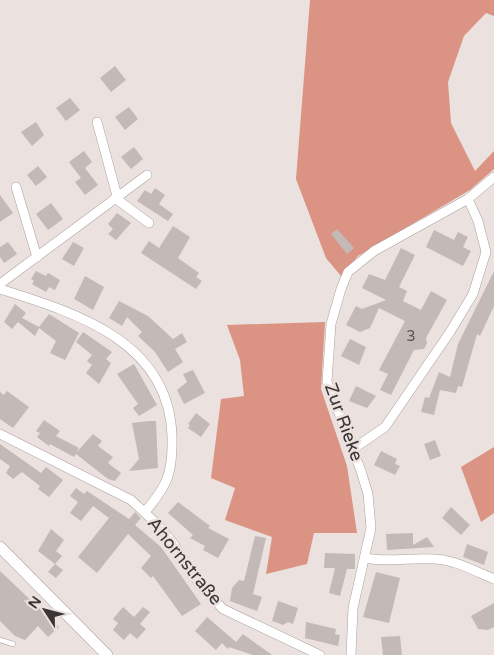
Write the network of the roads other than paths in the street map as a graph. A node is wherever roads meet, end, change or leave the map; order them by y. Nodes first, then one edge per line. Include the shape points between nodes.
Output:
1 (97, 122) dead end
2 (147, 175) dead end
3 (494, 178) edge
4 (16, 187) dead end
5 (116, 197) junction
6 (468, 199) junction
7 (149, 224) dead end
8 (36, 257) junction
9 (0, 284) edge
10 (0, 288) edge
11 (0, 434) edge
12 (353, 449) junction
13 (145, 512) junction
14 (0, 547) edge
15 (365, 558) junction
16 (494, 579) edge
17 (0, 640) edge
18 (13, 644) dead end
19 (106, 655) edge
20 (320, 655) edge
21 (351, 655) edge

1 - 5 street
2 - 5 street
3 - 6 street, Zur Rieke
4 - 8 street
5 - 7 street
5 - 8 street
6 - 12 street via 486,252 473,294 385,427
6 - 12 street, Zur Rieke via 374,251 348,272 331,324 327,382
8 - 9 street
10 - 13 street via 76,315 133,350 153,372 171,419 173,460 164,490
11 - 13 street, Ahornstraße via 131,500
12 - 15 street, Zur Rieke via 368,494 372,528
13 - 20 street, Ahornstraße via 172,543 200,585 223,609
14 - 19 street
15 - 16 street via 379,561 436,559
15 - 21 street, Zur Rieke via 350,625
17 - 18 lane

